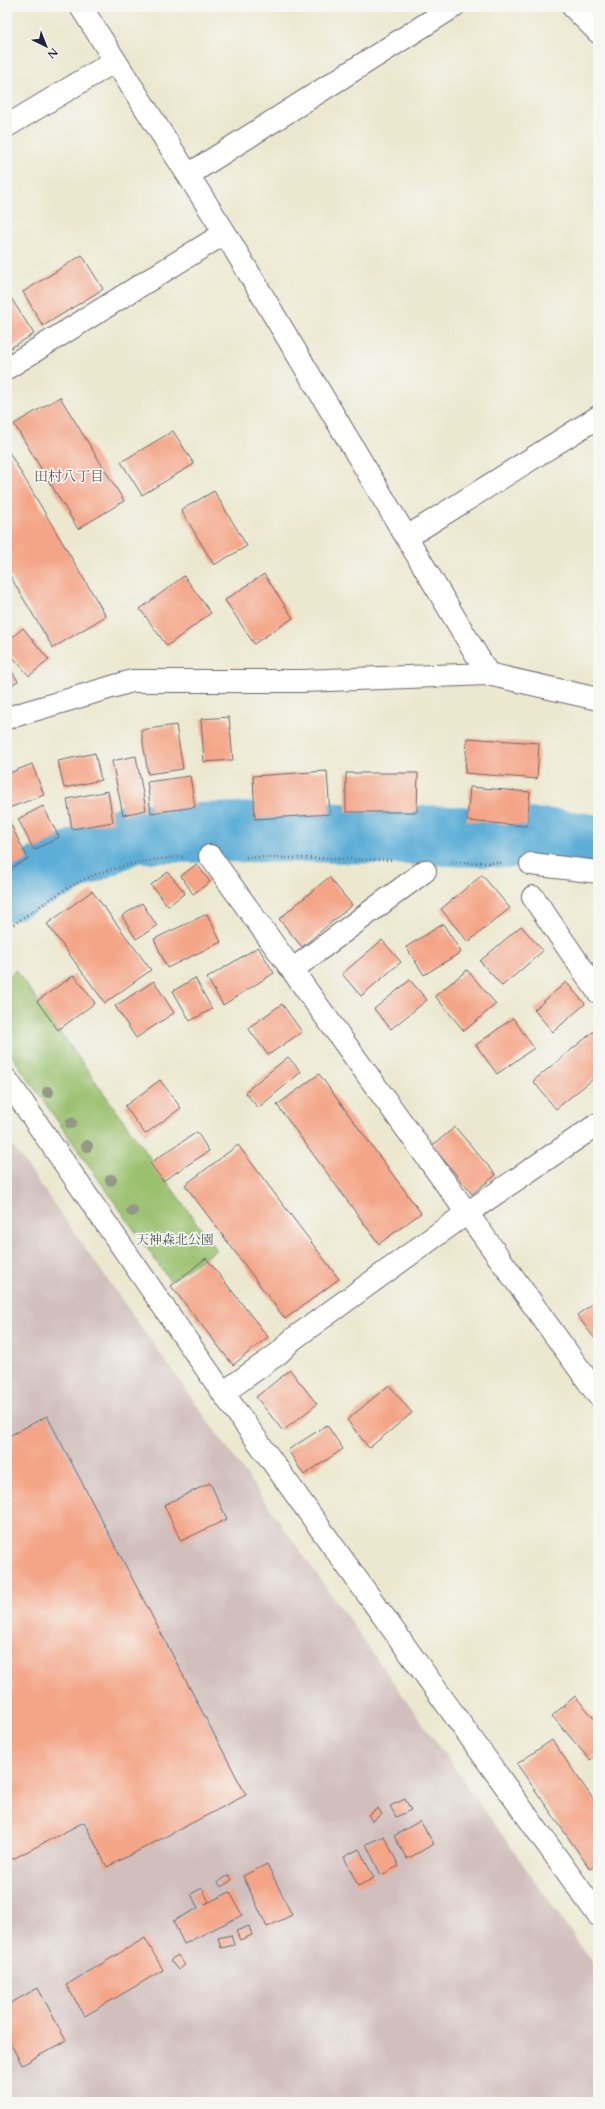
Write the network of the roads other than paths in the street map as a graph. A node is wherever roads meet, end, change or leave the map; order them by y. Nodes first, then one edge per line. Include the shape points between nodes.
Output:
1 (81, 7) edge
2 (453, 7) edge
3 (573, 7) edge
4 (598, 32) edge
5 (115, 61) junction
6 (7, 126) edge
7 (188, 175) junction
8 (225, 233) junction
9 (7, 368) edge
10 (598, 417) edge
11 (407, 537) junction
12 (488, 674) junction
13 (598, 699) edge
14 (7, 718) edge
15 (210, 856) road end
16 (531, 864) road end
17 (425, 870) dead end
18 (598, 872) edge
19 (533, 897) dead end
20 (292, 970) junction
21 (598, 992) edge
22 (7, 1080) edge
23 (598, 1124) edge
24 (467, 1213) junction
25 (223, 1393) junction
26 (598, 1396) edge
27 (598, 1915) edge

1 - 5 street
2 - 7 street
3 - 4 street
5 - 6 street
5 - 7 street
7 - 8 street
8 - 9 street
8 - 11 street
10 - 11 street
11 - 12 street
12 - 13 street
12 - 14 street via 302,681 132,680
15 - 20 street
16 - 18 street
17 - 20 street
19 - 21 street
20 - 24 street
22 - 25 street
23 - 24 street
24 - 25 street
24 - 26 street
25 - 27 street

